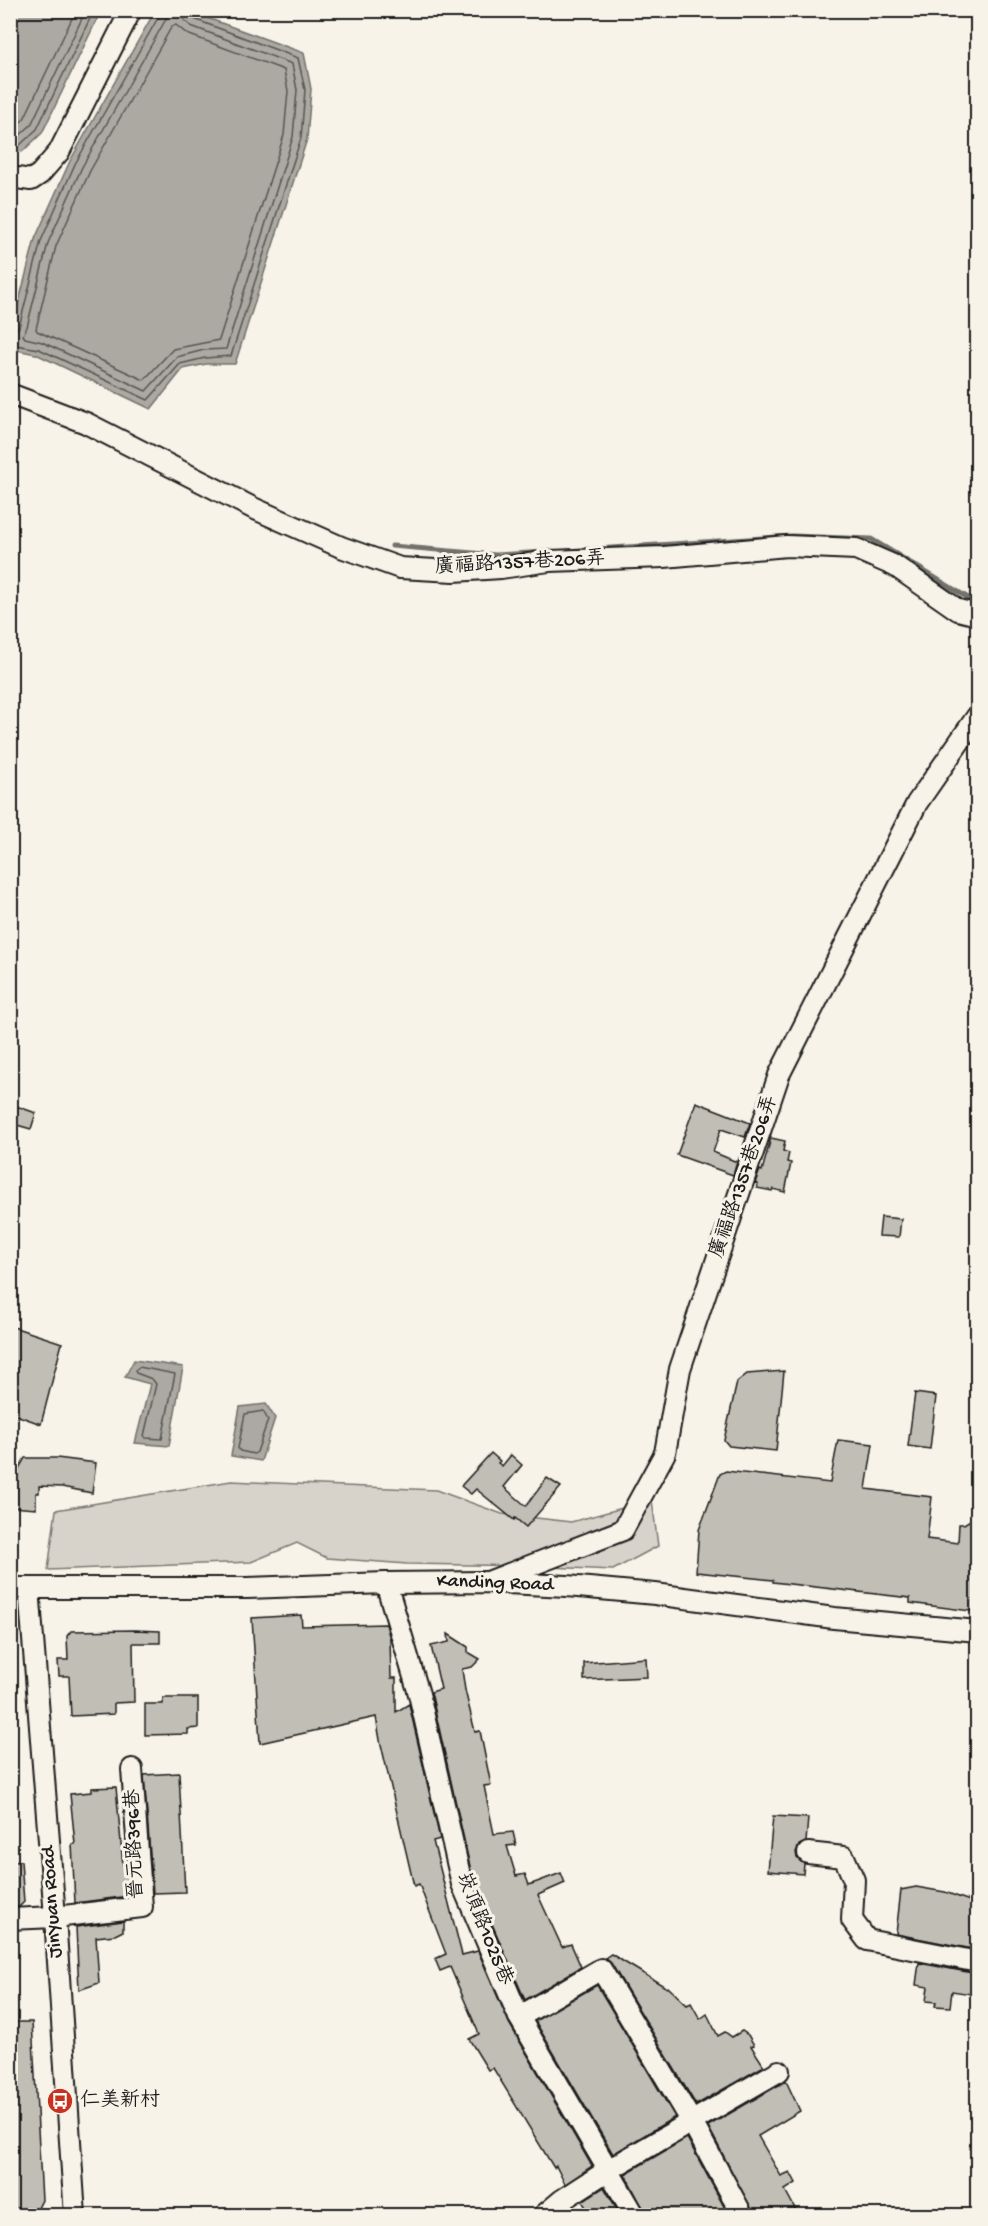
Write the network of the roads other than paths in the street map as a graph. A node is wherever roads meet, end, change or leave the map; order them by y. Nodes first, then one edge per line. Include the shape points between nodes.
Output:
1 (131, 10) edge
2 (10, 177) edge
3 (10, 394) edge
4 (978, 615) edge
5 (978, 715) edge
6 (488, 1582) junction
7 (386, 1583) junction
8 (20, 1588) edge
9 (978, 1631) edge
10 (132, 1769) dead end
11 (808, 1853) dead end
12 (55, 1917) junction
13 (10, 1919) edge
14 (978, 1962) edge
15 (519, 2016) junction
16 (779, 2071) dead end
17 (692, 2122) junction
18 (610, 2169) junction
19 (75, 2216) edge
20 (543, 2216) edge
21 (635, 2216) edge
22 (743, 2216) edge

1 - 2 street via 59,152 31,180
3 - 4 street, 廣福路1357巷206弄 via 86,423 253,508 400,568 454,571 787,546 856,549 895,566 958,610
5 - 6 street, 廣福路1357巷206弄 via 917,803 779,1075 680,1368 665,1453 622,1530
6 - 7 street, Kanding Road
6 - 9 street, Kanding Road via 655,1594 834,1618
7 - 8 street, Kanding Road via 247,1588
7 - 15 street, 崁頂路1025巷 via 419,1694 462,1884
8 - 12 street, JinYuan Road
10 - 12 street, 晉元路396巷 via 142,1907
11 - 14 street via 844,1857 854,1880 852,1920 867,1940
12 - 13 street
12 - 19 street, JinYuan Road
15 - 17 street via 601,1969
15 - 18 street, 崁頂路1025巷
16 - 17 street
17 - 18 street
17 - 22 street
18 - 20 street
18 - 21 street, 崁頂路1025巷

